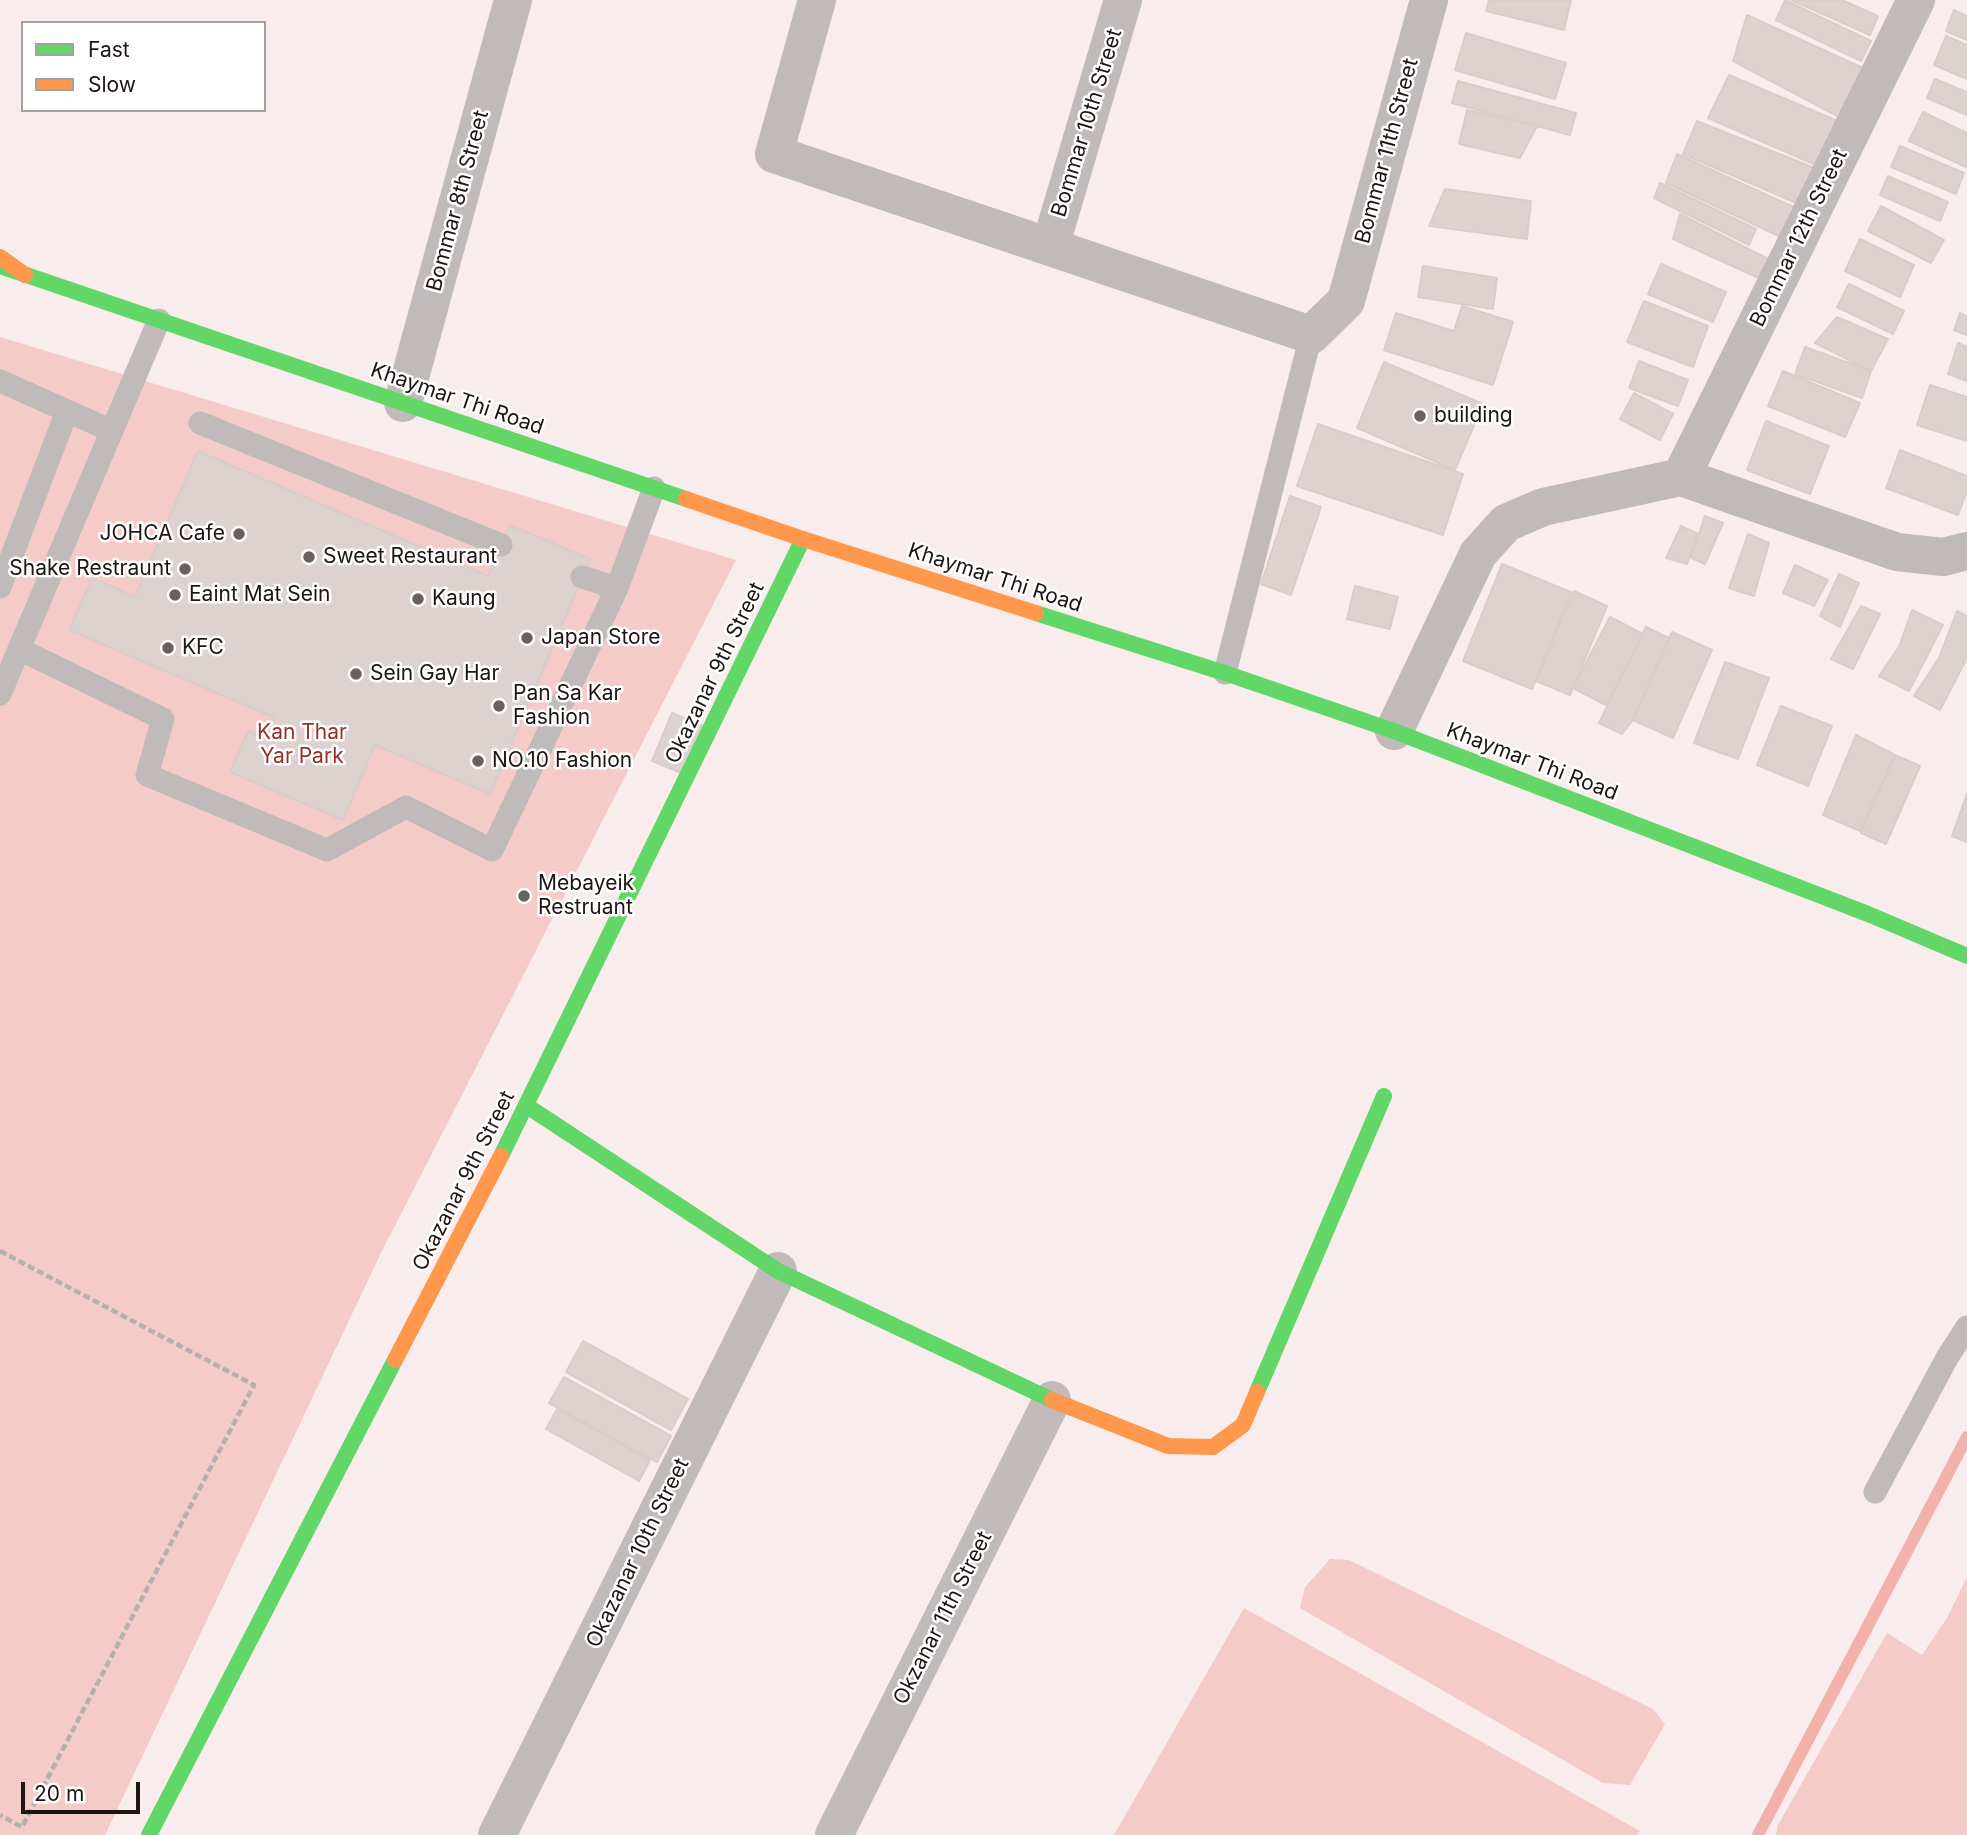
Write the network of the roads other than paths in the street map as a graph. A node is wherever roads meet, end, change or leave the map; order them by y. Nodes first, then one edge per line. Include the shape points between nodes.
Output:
1 (513, 0) edge
2 (817, 0) edge
3 (1124, 0) edge
4 (1429, 0) edge
5 (1916, 0) edge
6 (1050, 247) junction
7 (0, 257) edge
8 (0, 266) edge
9 (0, 275) edge
10 (25, 275) junction
11 (159, 320) junction
12 (1311, 335) junction
13 (0, 381) edge
14 (403, 403) junction
15 (67, 411) junction
16 (200, 424) dead end
17 (112, 431) junction
18 (1681, 477) junction
19 (654, 488) junction
20 (803, 539) junction
21 (501, 545) dead end
22 (1967, 551) edge
23 (582, 577) dead end
24 (0, 587) edge
25 (617, 588) junction
26 (19, 649) junction
27 (1225, 673) junction
28 (0, 694) edge
29 (1395, 731) junction
30 (1967, 956) edge
31 (1384, 1096) dead end
32 (527, 1105) junction
33 (778, 1271) junction
34 (1967, 1327) edge
35 (1052, 1400) junction
36 (1875, 1492) dead end
37 (149, 1835) edge
38 (497, 1835) edge
39 (834, 1835) edge

1 - 14 street, Bommar 8th Street
2 - 6 street via 774,153
3 - 6 street, Bommar 10th Street
4 - 12 street, Bommar 11th Street via 1346,301
5 - 18 street, Bommar 12th Street
6 - 12 street
7 - 10 street
8 - 10 street, Khaymar Thi Road
9 - 10 street
10 - 11 street, Khaymar Thi Road
11 - 14 street, Khaymar Thi Road
11 - 17 lane
12 - 27 lane
13 - 15 lane
14 - 19 street, Khaymar Thi Road
15 - 17 lane
15 - 24 lane
16 - 21 lane
17 - 26 lane
18 - 22 street via 1897,552 1943,557
18 - 29 street via 1543,507 1506,523 1478,554
19 - 20 street, Khaymar Thi Road
19 - 25 lane
20 - 27 street, Khaymar Thi Road
20 - 32 street, Okazanar 9th Street
23 - 25 lane
25 - 26 lane via 492,850 406,807 327,850 147,775 163,719
26 - 28 lane
27 - 29 street, Khaymar Thi Road
29 - 30 street, Khaymar Thi Road
31 - 35 street via 1244,1425 1213,1447 1168,1446
32 - 33 street
32 - 37 street, Okazanar 9th Street
33 - 35 street
33 - 38 street, Okazanar 10th Street
34 - 36 lane
35 - 39 street, Okzanar 11th Street

